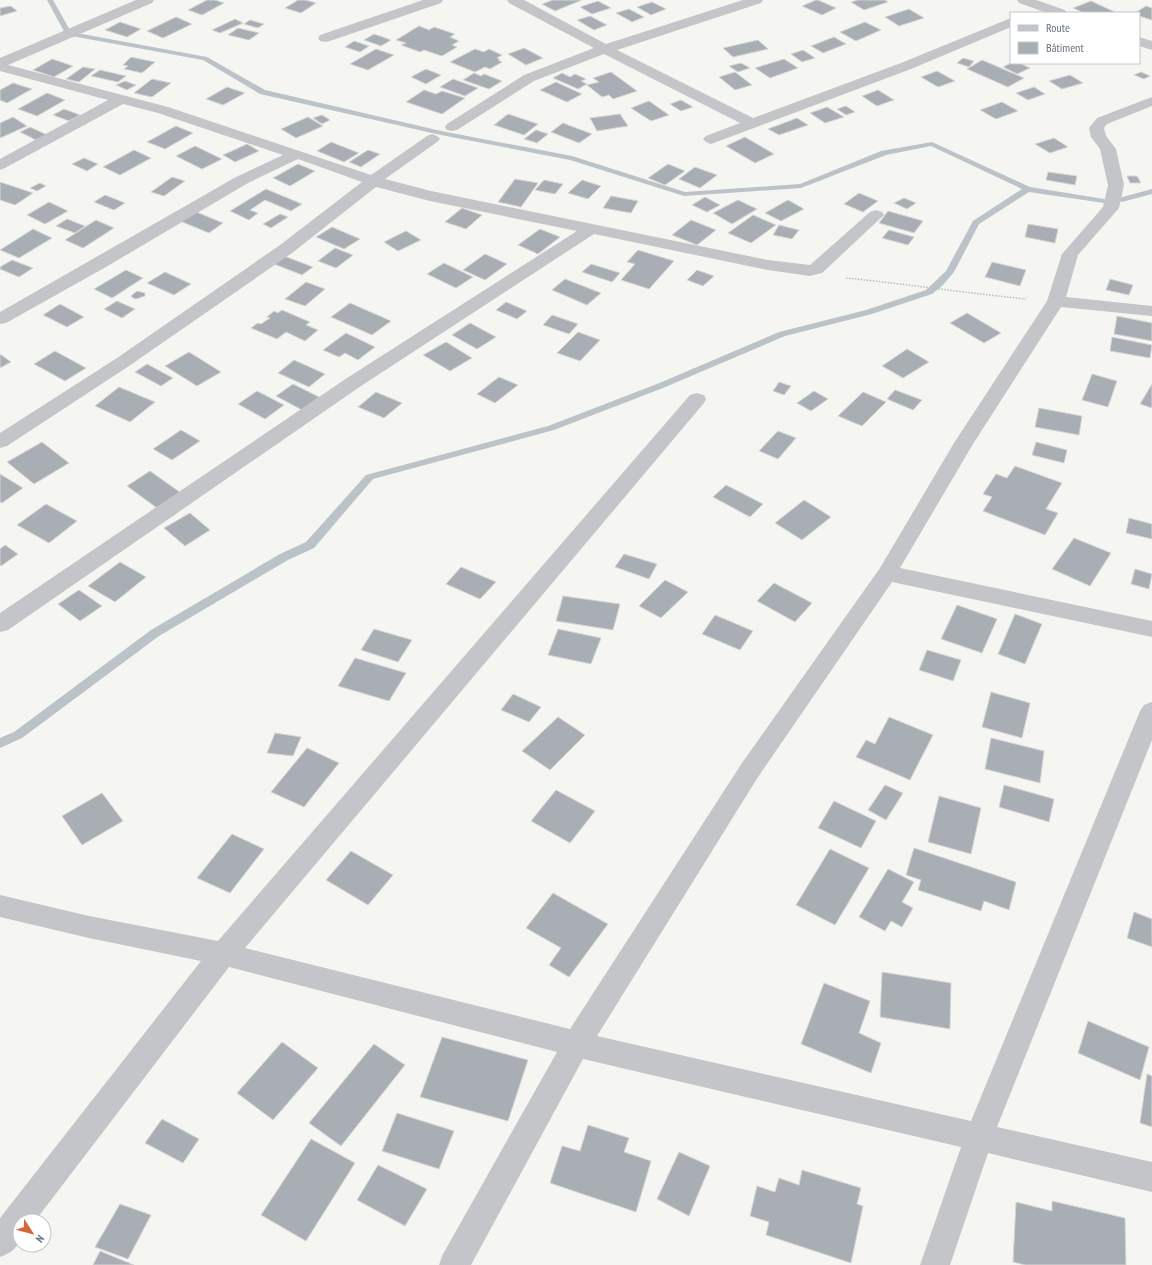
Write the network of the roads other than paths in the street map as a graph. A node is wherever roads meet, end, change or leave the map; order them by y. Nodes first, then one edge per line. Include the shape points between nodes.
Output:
1 (147, 0) edge
2 (436, 0) edge
3 (514, 0) edge
4 (756, 0) edge
5 (1024, 0) edge
6 (1065, 0) edge
7 (1039, 10) edge
8 (1053, 12) edge
9 (1010, 22) edge
10 (326, 38) dead end
11 (1140, 41) edge
12 (1152, 46) edge
13 (605, 49) junction
14 (0, 63) edge
15 (0, 67) edge
16 (119, 100) junction
17 (1152, 101) edge
18 (753, 124) junction
19 (452, 127) dead end
20 (432, 139) dead end
21 (711, 140) dead end
22 (297, 154) junction
23 (0, 165) edge
24 (373, 181) junction
25 (876, 215) dead end
26 (591, 229) junction
27 (1056, 301) junction
28 (1152, 311) edge
29 (0, 319) edge
30 (697, 399) dead end
31 (0, 442) edge
32 (887, 573) junction
33 (0, 624) edge
34 (1152, 629) edge
35 (1152, 711) edge
36 (0, 906) edge
37 (222, 954) junction
38 (576, 1044) junction
39 (979, 1137) junction
40 (1152, 1177) edge
41 (0, 1242) edge
42 (454, 1265) edge
43 (935, 1265) edge

1 - 14 street
2 - 10 street
3 - 13 street
4 - 13 street
5 - 7 street
6 - 7 street
7 - 8 street
9 - 18 street via 906,66
11 - 12 street
13 - 18 street
13 - 19 street via 529,78
15 - 16 street
16 - 22 street via 163,110
16 - 23 street
17 - 27 street via 1102,121 1096,128 1108,149 1116,185 1111,208 1070,254
18 - 21 street
20 - 24 street
22 - 24 street
22 - 29 street via 242,180
24 - 26 street via 430,196
24 - 31 street via 286,249 123,362
25 - 26 street via 816,269 810,271 768,265
26 - 33 street via 354,382
27 - 28 street
27 - 32 street via 964,443
30 - 37 street
32 - 34 street
32 - 38 street via 750,770
35 - 39 street
36 - 37 street
37 - 38 street
37 - 41 street
38 - 39 street
38 - 42 street
39 - 40 street
39 - 43 street

